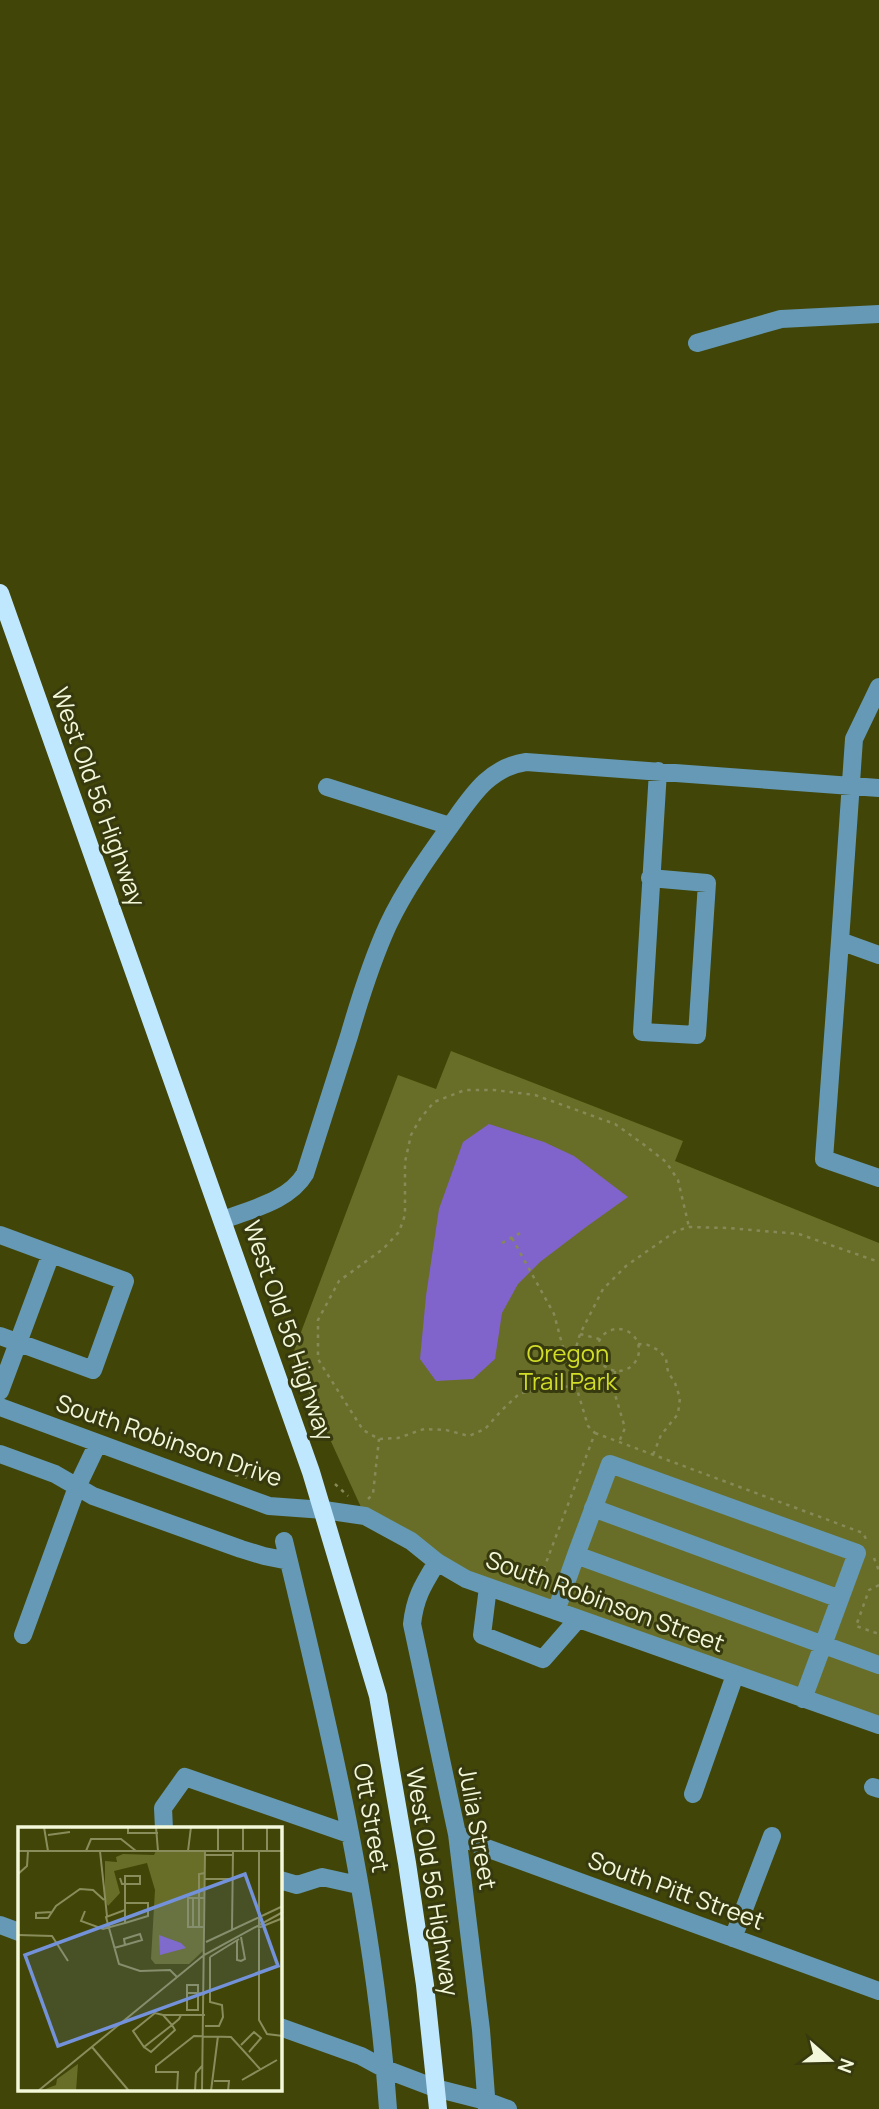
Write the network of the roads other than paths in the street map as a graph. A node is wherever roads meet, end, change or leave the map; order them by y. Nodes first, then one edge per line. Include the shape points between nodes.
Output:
1 (879, 314) edge
2 (697, 343) dead end
3 (0, 593) edge
4 (879, 687) edge
5 (658, 771) junction
6 (850, 785) junction
7 (327, 787) dead end
8 (879, 788) edge
9 (450, 826) junction
10 (650, 878) junction
11 (840, 941) junction
12 (879, 955) edge
13 (879, 1178) edge
14 (223, 1220) junction
15 (0, 1235) edge
16 (51, 1254) junction
17 (0, 1336) edge
18 (19, 1343) junction
19 (0, 1391) edge
20 (0, 1407) edge
21 (98, 1443) junction
22 (0, 1454) edge
23 (77, 1487) junction
24 (593, 1508) junction
25 (324, 1510) junction
26 (285, 1541) dead end
27 (576, 1555) junction
28 (289, 1561) junction
29 (437, 1562) junction
30 (488, 1587) junction
31 (840, 1599) junction
32 (556, 1611) junction
33 (578, 1619) junction
34 (23, 1635) dead end
35 (823, 1644) junction
36 (879, 1665) edge
37 (735, 1675) junction
38 (803, 1699) junction
39 (879, 1726) edge
40 (693, 1794) dead end
41 (164, 1827) edge
42 (349, 1834) junction
43 (457, 1834) junction
44 (772, 1836) dead end
45 (282, 1881) edge
46 (358, 1885) junction
47 (0, 1925) edge
48 (18, 1932) edge
49 (733, 1938) junction
50 (878, 1987) edge
51 (282, 2028) edge
52 (385, 2069) junction
53 (435, 2088) junction
54 (487, 2105) edge
55 (388, 2109) edge
56 (438, 2109) edge
57 (508, 2109) edge

1 - 2 street via 781,319
3 - 14 main road, West Old 56 Highway
4 - 6 street via 854,739
5 - 6 street
5 - 9 street via 511,764 480,787
5 - 10 street
6 - 8 street
6 - 11 street
7 - 9 street
9 - 14 street via 388,925 300,1183 278,1198
10 - 10 street via 642,1032 696,1035 707,883
11 - 12 street
11 - 13 street via 824,1159
14 - 25 main road, West Old 56 Highway
15 - 16 street
16 - 18 street
16 - 18 street via 125,1282 93,1370
17 - 18 street
18 - 19 street
20 - 21 street, South Robinson Drive
21 - 23 street
21 - 25 street, South Robinson Drive via 270,1506
22 - 23 street
23 - 28 street via 241,1549
23 - 34 street
24 - 27 street
24 - 31 street
24 - 31 street via 610,1464 857,1553
25 - 29 street, South Robinson Street via 365,1516 411,1541
25 - 53 main road, West Old 56 Highway via 380,1707 421,1958
26 - 28 street, Ott Street
27 - 32 street
27 - 35 street
28 - 42 street, Ott Street
29 - 30 street, South Robinson Street
29 - 43 street, Julia Street via 414,1605 412,1624
30 - 32 street, South Robinson Street
30 - 33 street via 482,1635 543,1659
31 - 35 street
32 - 33 street, South Robinson Street
33 - 37 street, South Robinson Street
35 - 36 street
35 - 38 street
37 - 38 street, South Robinson Street
37 - 40 street
38 - 39 street, South Robinson Street
41 - 42 street via 163,1808 185,1777
42 - 46 street, Ott Street
43 - 49 street, South Pitt Street
43 - 54 street, Julia Street
44 - 49 street
45 - 46 street via 297,1885 322,1877
46 - 52 street, Ott Street
47 - 48 street
49 - 50 street, South Pitt Street
51 - 52 street
52 - 53 street
52 - 55 street, Ott Street
53 - 54 street
53 - 56 main road, West Old 56 Highway
54 - 57 street

